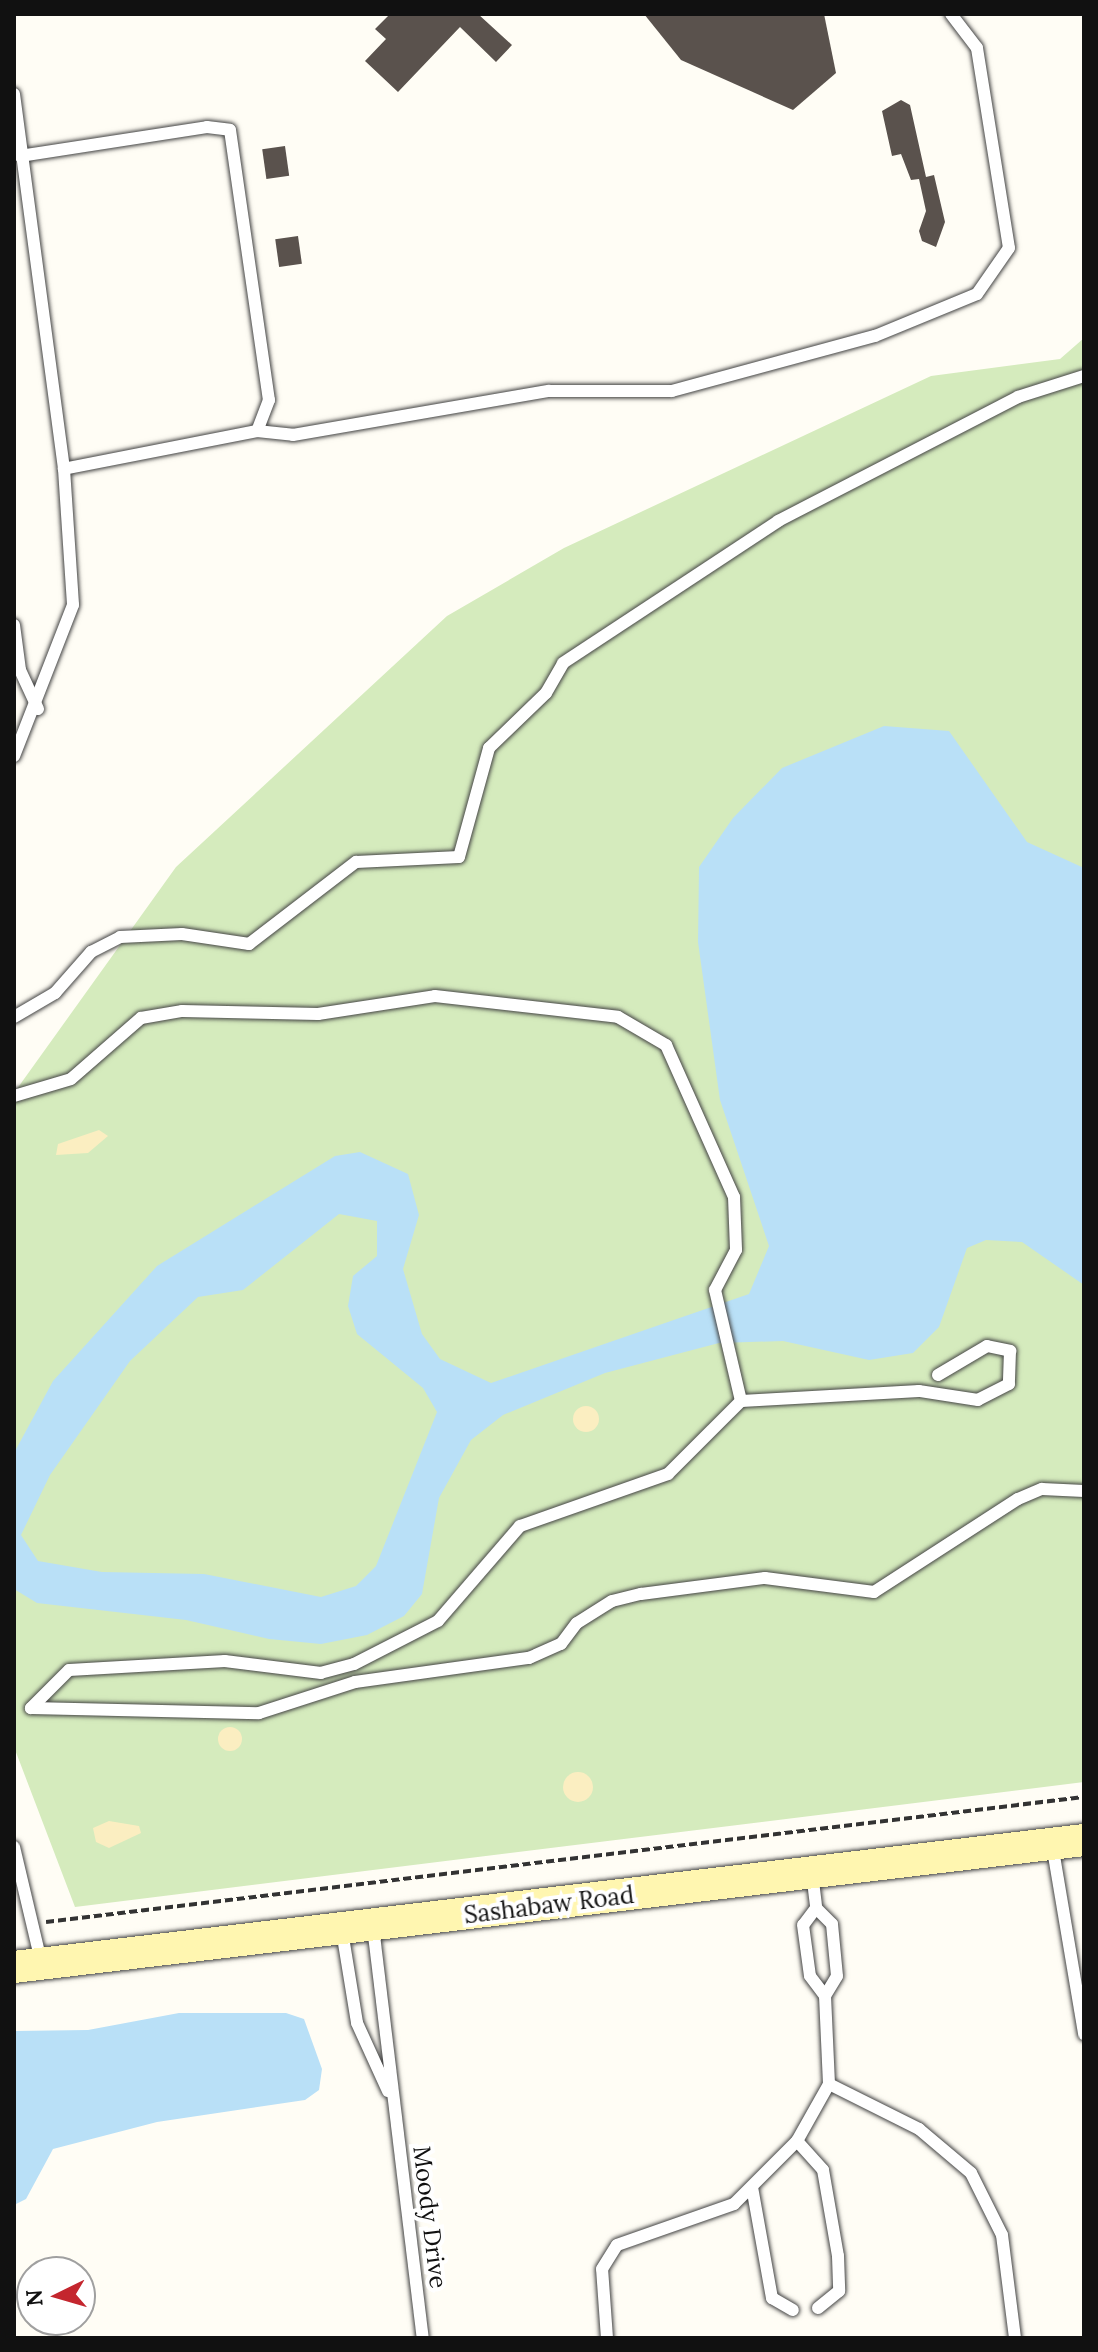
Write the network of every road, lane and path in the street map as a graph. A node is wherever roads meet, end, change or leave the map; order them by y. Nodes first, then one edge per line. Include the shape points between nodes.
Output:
1 (951, 14) edge
2 (14, 94) edge
3 (20, 156) junction
4 (1084, 376) edge
5 (257, 431) junction
6 (64, 469) junction
7 (14, 625) edge
8 (38, 709) junction
9 (16, 751) edge
10 (14, 1017) edge
11 (14, 1096) edge
12 (938, 1375) dead end
13 (741, 1401) junction
14 (1084, 1491) edge
15 (1084, 1797) edge
16 (1084, 1840) edge
17 (1052, 1844) junction
18 (14, 1847) edge
19 (812, 1873) junction
20 (816, 1908) junction
21 (33, 1924) junction
22 (357, 1929) junction
23 (28, 1966) edge
24 (825, 1996) junction
25 (1084, 2034) edge
26 (829, 2084) junction
27 (394, 2102) junction
28 (797, 2141) junction
29 (752, 2187) junction
30 (818, 2308) dead end
31 (793, 2310) dead end
32 (423, 2338) edge
33 (607, 2338) edge
34 (1015, 2338) edge

1 - 5 lane via 977,48 1009,248 977,294 875,336 672,391 549,391 306,433
2 - 3 lane
3 - 5 lane via 207,127 230,130 269,400
3 - 6 lane
4 - 10 lane via 1018,397 778,521 563,663 546,693 489,748 459,857 356,862 249,944 182,934 120,937 91,952 55,993
5 - 6 lane
6 - 8 lane via 73,605
7 - 8 lane via 20,670
8 - 9 lane
11 - 13 lane via 71,1079 141,1018 182,1011 318,1014 435,996 618,1017 666,1045 726,1175 738,1222 736,1250 716,1294
12 - 13 lane via 987,1346 1010,1351 1009,1384 978,1400 919,1391
13 - 14 lane via 668,1474 520,1526 438,1621 354,1664 321,1673 225,1661 69,1670 31,1708 229,1717 355,1682 529,1658 561,1644 577,1623 612,1601 641,1594 765,1578 874,1592 1018,1499 1042,1489
15 - 21 path
16 - 17 main road, Sashabaw Road
17 - 19 main road, Sashabaw Road
17 - 25 lane
18 - 21 lane
19 - 20 lane
19 - 22 main road, Sashabaw Road
20 - 24 lane via 803,1925 810,1976
20 - 24 lane via 832,1924 837,1976
21 - 23 lane
22 - 23 main road, Sashabaw Road
22 - 27 lane, Moody Drive
22 - 27 lane, Moody Drive via 357,2023
24 - 26 lane
26 - 28 lane
26 - 34 lane via 919,2129 971,2173 1002,2235
27 - 32 lane, Moody Drive
28 - 29 lane
28 - 30 lane via 823,2170 838,2256 839,2291
29 - 31 lane via 772,2298
29 - 33 lane via 734,2204 617,2245 602,2269

